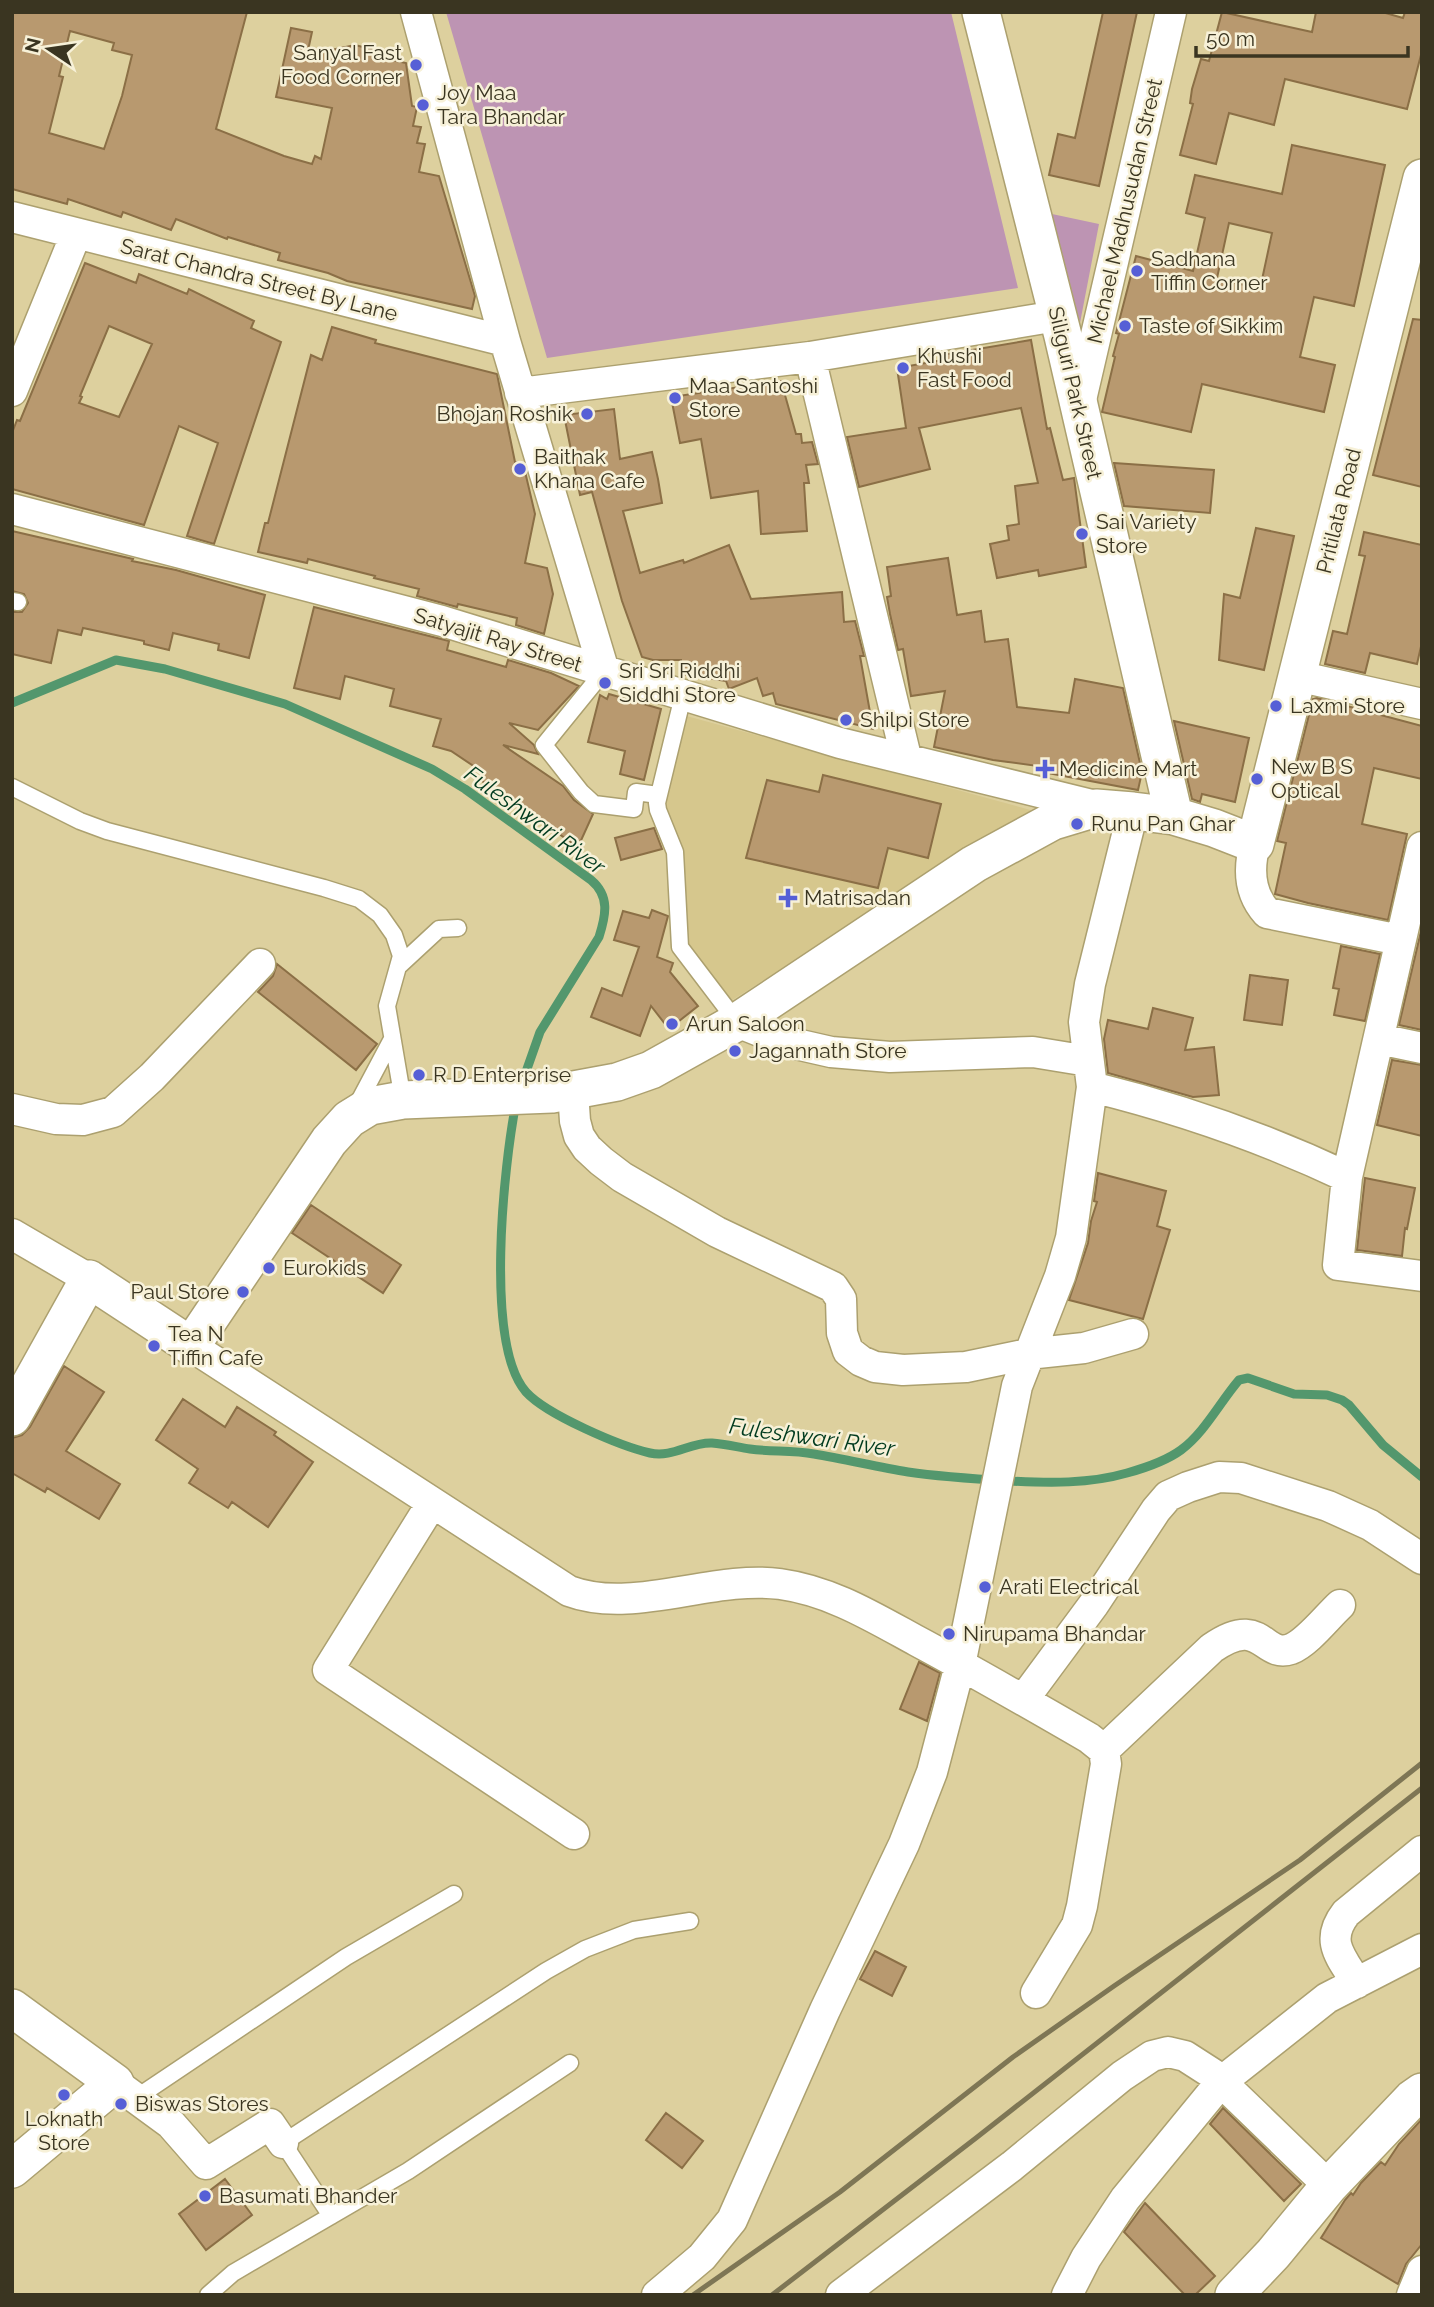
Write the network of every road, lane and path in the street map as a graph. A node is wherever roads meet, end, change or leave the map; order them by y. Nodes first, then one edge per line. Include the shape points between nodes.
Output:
1 (416, 12) edge
2 (981, 12) edge
3 (1171, 12) edge
4 (1422, 178) edge
5 (12, 217) edge
6 (76, 234) junction
7 (1057, 316) junction
8 (505, 341) junction
9 (810, 357) junction
10 (12, 391) edge
11 (520, 393) junction
12 (1079, 410) junction
13 (12, 509) edge
14 (604, 671) junction
15 (1297, 676) junction
16 (683, 696) junction
17 (1422, 704) edge
18 (906, 757) junction
19 (12, 787) edge
20 (658, 794) junction
21 (1119, 809) junction
22 (1174, 816) junction
23 (1255, 844) junction
24 (1422, 847) edge
25 (457, 928) dead end
26 (1409, 929) edge
27 (260, 964) dead end
28 (399, 966) junction
29 (737, 1023) junction
30 (392, 1039) junction
31 (1379, 1039) junction
32 (1422, 1048) edge
33 (1090, 1074) junction
34 (562, 1093) junction
35 (403, 1100) junction
36 (12, 1109) edge
37 (349, 1119) junction
38 (1348, 1177) junction
39 (12, 1234) edge
40 (1422, 1276) edge
41 (89, 1279) junction
42 (1133, 1334) dead end
43 (191, 1346) junction
44 (1028, 1354) junction
45 (12, 1417) edge
46 (432, 1503) junction
47 (1422, 1559) edge
48 (1340, 1605) dead end
49 (960, 1665) junction
50 (1023, 1700) junction
51 (1104, 1750) junction
52 (574, 1834) dead end
53 (1422, 1851) edge
54 (454, 1894) dead end
55 (690, 1921) dead end
56 (1422, 1949) edge
57 (1357, 1983) junction
58 (1036, 1993) dead end
59 (12, 2008) edge
60 (570, 2063) dead end
61 (1221, 2082) junction
62 (126, 2090) junction
63 (1422, 2092) edge
64 (283, 2143) junction
65 (12, 2169) edge
66 (1329, 2186) junction
67 (331, 2216) junction
68 (1422, 2272) edge
69 (208, 2295) edge
70 (657, 2295) edge
71 (841, 2295) edge
72 (1068, 2295) edge
73 (1234, 2295) edge
74 (1412, 2295) edge

1 - 8 street
2 - 7 street, Siliguri Park Street
3 - 12 street, Michael Madhusudan Street
4 - 15 street, Pritilata Road
5 - 6 street, Sarat Chandra Street By Lane
6 - 8 street, Sarat Chandra Street By Lane
6 - 10 street
7 - 9 street
7 - 12 street, Siliguri Park Street
8 - 11 street
9 - 11 street
9 - 18 street
11 - 14 street
12 - 22 street, Siliguri Park Street
13 - 14 street, Satyajit Ray Street via 442,621
14 - 16 street, Satyajit Ray Street
14 - 20 lane via 544,745 594,804 634,809 636,792
15 - 17 street
15 - 23 street, Pritilata Road
16 - 18 street, Satyajit Ray Street via 840,743
16 - 20 lane
18 - 21 street, Satyajit Ray Street
19 - 28 lane via 107,831 359,899 380,915 394,935 401,956
20 - 29 lane via 658,810 675,852 680,947
21 - 22 street
21 - 29 street via 1096,808 1053,821 974,864
21 - 33 street via 1084,1022
22 - 23 street
23 - 26 street via 1252,883 1267,913
24 - 26 street
25 - 28 lane via 439,929
26 - 31 street
27 - 36 street via 113,1112 83,1120
28 - 30 lane via 387,1006
29 - 33 street via 831,1052 890,1057 1032,1052
29 - 34 street via 652,1070
30 - 35 lane
30 - 37 lane
31 - 32 street
31 - 38 street
33 - 38 street via 1291,1150
33 - 44 street via 1071,1238
34 - 35 street
34 - 44 street via 587,1148 622,1177 717,1232 833,1287 841,1299 842,1334 848,1351 861,1361 903,1370 966,1367
35 - 37 street via 370,1106
37 - 43 street via 329,1141
38 - 40 street via 1338,1265
39 - 41 street
41 - 43 street
41 - 45 street
42 - 44 street via 1084,1348
43 - 46 street
44 - 49 street via 1017,1386
46 - 49 street via 555,1584 585,1597 611,1600 749,1583 807,1589 832,1597
46 - 52 street via 328,1670
47 - 50 street via 1370,1525 1328,1506 1241,1478 1219,1477 1188,1487 1168,1496 1156,1510
48 - 51 street via 1288,1650 1273,1648 1244,1633 1228,1637
49 - 50 street
49 - 70 street via 932,1772 904,1844 743,2199 710,2248
50 - 51 street
51 - 58 street via 1106,1764 1077,1925
53 - 57 street via 1337,1925 1336,1949
54 - 62 lane
55 - 64 lane via 634,1930 555,1965
56 - 57 street
57 - 61 street via 1327,1998
59 - 62 street
60 - 67 lane via 408,2171
61 - 66 street
61 - 71 street via 1185,2056 1168,2052 1152,2056
61 - 72 street via 1125,2199
62 - 64 street via 171,2124 206,2164 270,2124
62 - 65 street
63 - 66 street
64 - 67 lane
66 - 73 street
67 - 69 lane via 233,2273
68 - 74 street

